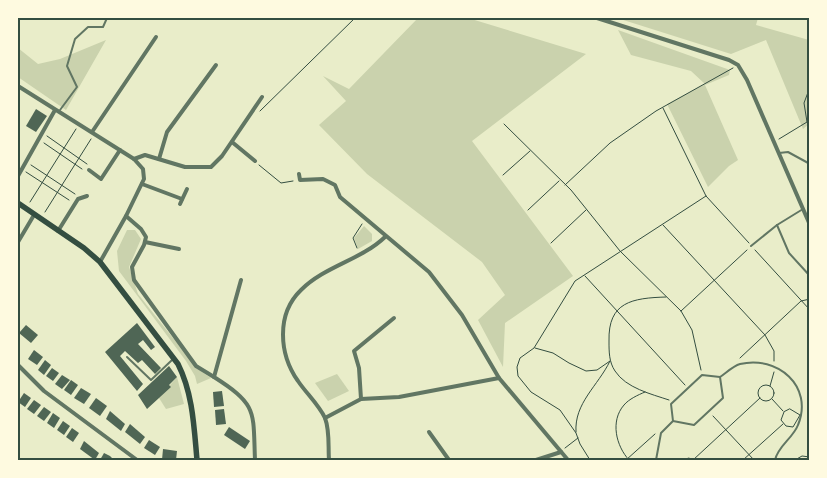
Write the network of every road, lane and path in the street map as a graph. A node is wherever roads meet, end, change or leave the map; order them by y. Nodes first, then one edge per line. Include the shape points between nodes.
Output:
1 (107, 18) edge
2 (355, 18) edge
3 (597, 18) edge
4 (156, 37) dead end
5 (216, 65) dead end
6 (738, 65) junction
7 (18, 86) edge
8 (810, 87) edge
9 (262, 97) dead end
10 (663, 108) junction
11 (57, 111) junction
12 (259, 112) dead end
13 (79, 124) junction
14 (504, 124) dead end
15 (42, 133) junction
16 (93, 133) junction
17 (38, 140) junction
18 (232, 142) junction
19 (774, 142) junction
20 (64, 148) junction
21 (120, 150) junction
22 (530, 150) junction
23 (779, 153) junction
24 (60, 154) junction
25 (79, 158) junction
26 (134, 159) junction
27 (159, 159) junction
28 (26, 161) junction
29 (255, 161) joint
30 (810, 164) edge
31 (75, 165) junction
32 (22, 169) junction
33 (89, 170) junction
34 (299, 174) dead end
35 (47, 175) junction
36 (18, 176) edge
37 (503, 176) dead end
38 (300, 180) junction
39 (560, 180) junction
40 (43, 182) junction
41 (142, 184) junction
42 (62, 185) junction
43 (565, 185) junction
44 (186, 189) dead end
45 (58, 192) junction
46 (87, 196) dead end
47 (706, 196) junction
48 (76, 201) junction
49 (18, 204) edge
50 (26, 209) junction
51 (587, 209) junction
52 (803, 209) junction
53 (528, 210) dead end
54 (34, 215) junction
55 (126, 216) junction
56 (41, 219) junction
57 (366, 220) junction
58 (662, 224) junction
59 (810, 224) edge
60 (777, 225) junction
61 (58, 231) junction
62 (385, 237) junction
63 (18, 242) edge
64 (145, 242) junction
65 (551, 243) dead end
66 (751, 246) junction
67 (178, 249) dead end
68 (620, 251) junction
69 (360, 255) junction
70 (100, 262) junction
71 (584, 275) junction
72 (810, 276) edge
73 (241, 280) dead end
74 (714, 281) junction
75 (666, 297) junction
76 (810, 299) edge
77 (801, 301) junction
78 (616, 310) junction
79 (810, 310) edge
80 (681, 312) junction
81 (394, 318) dead end
82 (765, 335) junction
83 (534, 348) junction
84 (127, 357) dead end
85 (174, 358) junction
86 (739, 359) dead end
87 (610, 361) junction
88 (18, 364) edge
89 (775, 366) junction
90 (702, 375) junction
91 (214, 377) junction
92 (720, 377) junction
93 (499, 378) junction
94 (770, 386) junction
95 (688, 388) junction
96 (646, 392) junction
97 (760, 398) junction
98 (772, 398) junction
99 (361, 399) junction
100 (674, 402) junction
101 (709, 412) junction
102 (784, 412) junction
103 (800, 415) junction
104 (325, 418) junction
105 (673, 421) junction
106 (784, 424) junction
107 (726, 430) junction
108 (660, 431) dead end
109 (430, 432) dead end
110 (576, 433) junction
111 (578, 438) junction
112 (561, 452) junction
113 (749, 455) junction
114 (810, 457) edge
115 (137, 460) edge
116 (198, 460) edge
117 (255, 460) edge
118 (314, 460) edge
119 (329, 460) edge
120 (335, 460) edge
121 (449, 460) edge
122 (536, 460) edge
123 (568, 460) edge
124 (590, 460) edge
125 (627, 460) edge
126 (656, 460) edge
127 (682, 460) edge
128 (693, 460) edge
129 (743, 460) edge
130 (754, 460) edge
131 (775, 460) edge
132 (795, 460) edge

1 - 11 lane via 103,27 88,27 75,39 67,66 77,87
2 - 12 path
3 - 6 street
4 - 16 street
5 - 27 street via 168,132
6 - 10 path
6 - 19 street
7 - 11 street
8 - 19 path via 804,103 808,122
9 - 18 street
10 - 43 path via 610,143
10 - 47 path
11 - 13 street
11 - 15 street
13 - 16 street
13 - 20 path
14 - 22 path
15 - 17 street
15 - 20 path
16 - 21 street
16 - 25 path
17 - 24 path
17 - 28 street
18 - 27 street via 211,167 185,167
18 - 29 street
19 - 23 street
20 - 24 path
20 - 25 path
21 - 26 street
21 - 33 street via 101,179
22 - 37 path
22 - 39 path
23 - 30 lane via 788,152
23 - 52 street
24 - 31 path
24 - 35 path
25 - 31 path
25 - 33 path via 89,165
26 - 27 street via 144,155
26 - 41 street via 143,168
28 - 32 street
28 - 35 path
29 - 38 path via 281,183
31 - 33 path
31 - 42 path
32 - 36 street
32 - 40 path
34 - 38 street
35 - 40 path
35 - 42 path
38 - 57 street via 329,181 335,185 340,197
39 - 43 path
39 - 53 path
40 - 45 path
40 - 50 path
41 - 44 street via 181,201
41 - 55 street
42 - 45 path
42 - 48 path via 75,194
43 - 51 path
45 - 48 path
45 - 56 path
46 - 48 street
47 - 58 path
47 - 66 path
48 - 61 street
49 - 50 main road
50 - 54 main road
51 - 65 path
51 - 68 path
52 - 59 street
52 - 60 lane
54 - 56 main road
54 - 63 street
55 - 64 street via 146,237
55 - 70 street
56 - 61 main road
57 - 62 street
57 - 69 path via 353,238
58 - 68 path
58 - 74 path
60 - 66 lane
60 - 72 lane via 789,253
61 - 70 main road
62 - 69 street
62 - 93 street via 429,272 446,293
64 - 67 street
64 - 91 street via 132,267 134,280 196,366
66 - 74 path
66 - 77 path
68 - 71 path
68 - 75 path
69 - 104 street via 319,276 300,290 289,308 282,330 288,367
70 - 85 main road
71 - 78 path
71 - 83 path via 575,281
73 - 91 street
74 - 80 path
74 - 82 path
75 - 78 path via 628,302
75 - 80 path
76 - 77 path
77 - 79 path
77 - 82 path
78 - 87 path via 608,338
78 - 95 path
80 - 90 path via 692,330
81 - 99 street via 354,351
82 - 86 path
82 - 89 path via 774,351
83 - 87 path via 553,352 586,371 597,370
83 - 110 path via 520,358 516,366 518,376 531,392 560,410
84 - 85 lane via 151,380
85 - 116 main road via 186,380 191,400
87 - 96 path via 615,372 631,386
87 - 110 path via 603,376 581,402 575,422
88 - 115 street via 44,391
89 - 92 lane via 754,362 737,365
89 - 94 path
89 - 103 lane via 791,378 798,392
90 - 92 lane
90 - 95 lane
91 - 117 street via 237,392 249,406 254,422
92 - 101 lane via 723,398
93 - 99 street via 400,397
93 - 112 street
94 - 97 path via 766,384 760,389
94 - 98 path via 774,392
95 - 100 lane
96 - 100 path
96 - 125 path via 624,405 618,420 619,447
97 - 98 path via 768,401
97 - 107 path
98 - 102 path
99 - 104 street
100 - 105 lane via 671,404
101 - 105 lane via 694,426
101 - 107 path
102 - 103 path via 790,409
102 - 106 path via 781,420
103 - 106 path via 793,427
103 - 131 lane via 798,425
104 - 119 street
105 - 126 lane via 661,433
106 - 113 path
107 - 113 path
107 - 128 path
108 - 125 path
109 - 121 street
110 - 111 path
111 - 112 path
111 - 124 path
112 - 122 street
112 - 123 street
113 - 129 path
113 - 130 path
114 - 132 path via 802,456
118 - 119 street
119 - 120 street
127 - 128 path

